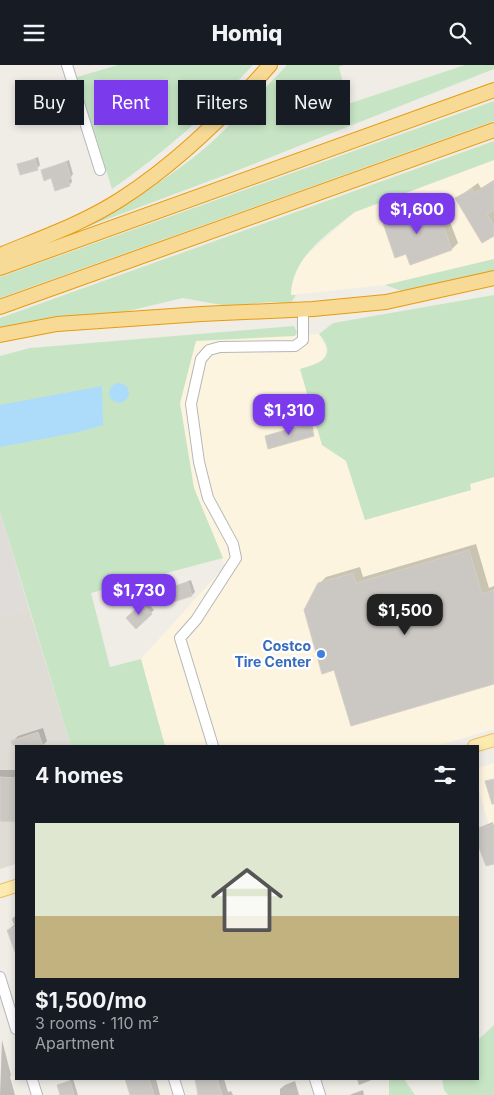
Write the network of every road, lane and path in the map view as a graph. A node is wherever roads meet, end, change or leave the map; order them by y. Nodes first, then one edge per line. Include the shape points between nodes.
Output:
1 (67, 65) edge
2 (270, 65) edge
3 (494, 90) edge
4 (494, 130) edge
5 (100, 169) dead end
6 (0, 255) edge
7 (0, 268) edge
8 (494, 278) edge
9 (0, 307) edge
10 (302, 312) junction
11 (0, 335) edge
12 (494, 740) edge
13 (213, 745) edge
14 (477, 745) edge
15 (15, 886) edge
16 (0, 891) edge
17 (0, 977) edge
18 (15, 1026) edge
19 (32, 1080) edge
20 (174, 1080) edge
21 (315, 1080) edge
22 (37, 1095) edge
23 (179, 1095) edge
24 (320, 1095) edge

1 - 5 street
2 - 6 highway via 220,119 168,166 120,200 79,223
3 - 7 highway
4 - 9 highway
8 - 10 highway via 386,301
10 - 11 highway via 57,324
10 - 13 street via 303,340 296,346 225,347 209,351 202,359 194,389 192,411 205,488 236,558 196,620 180,638
12 - 14 main road
15 - 16 main road
17 - 18 street
19 - 22 street
20 - 23 street
21 - 24 street

